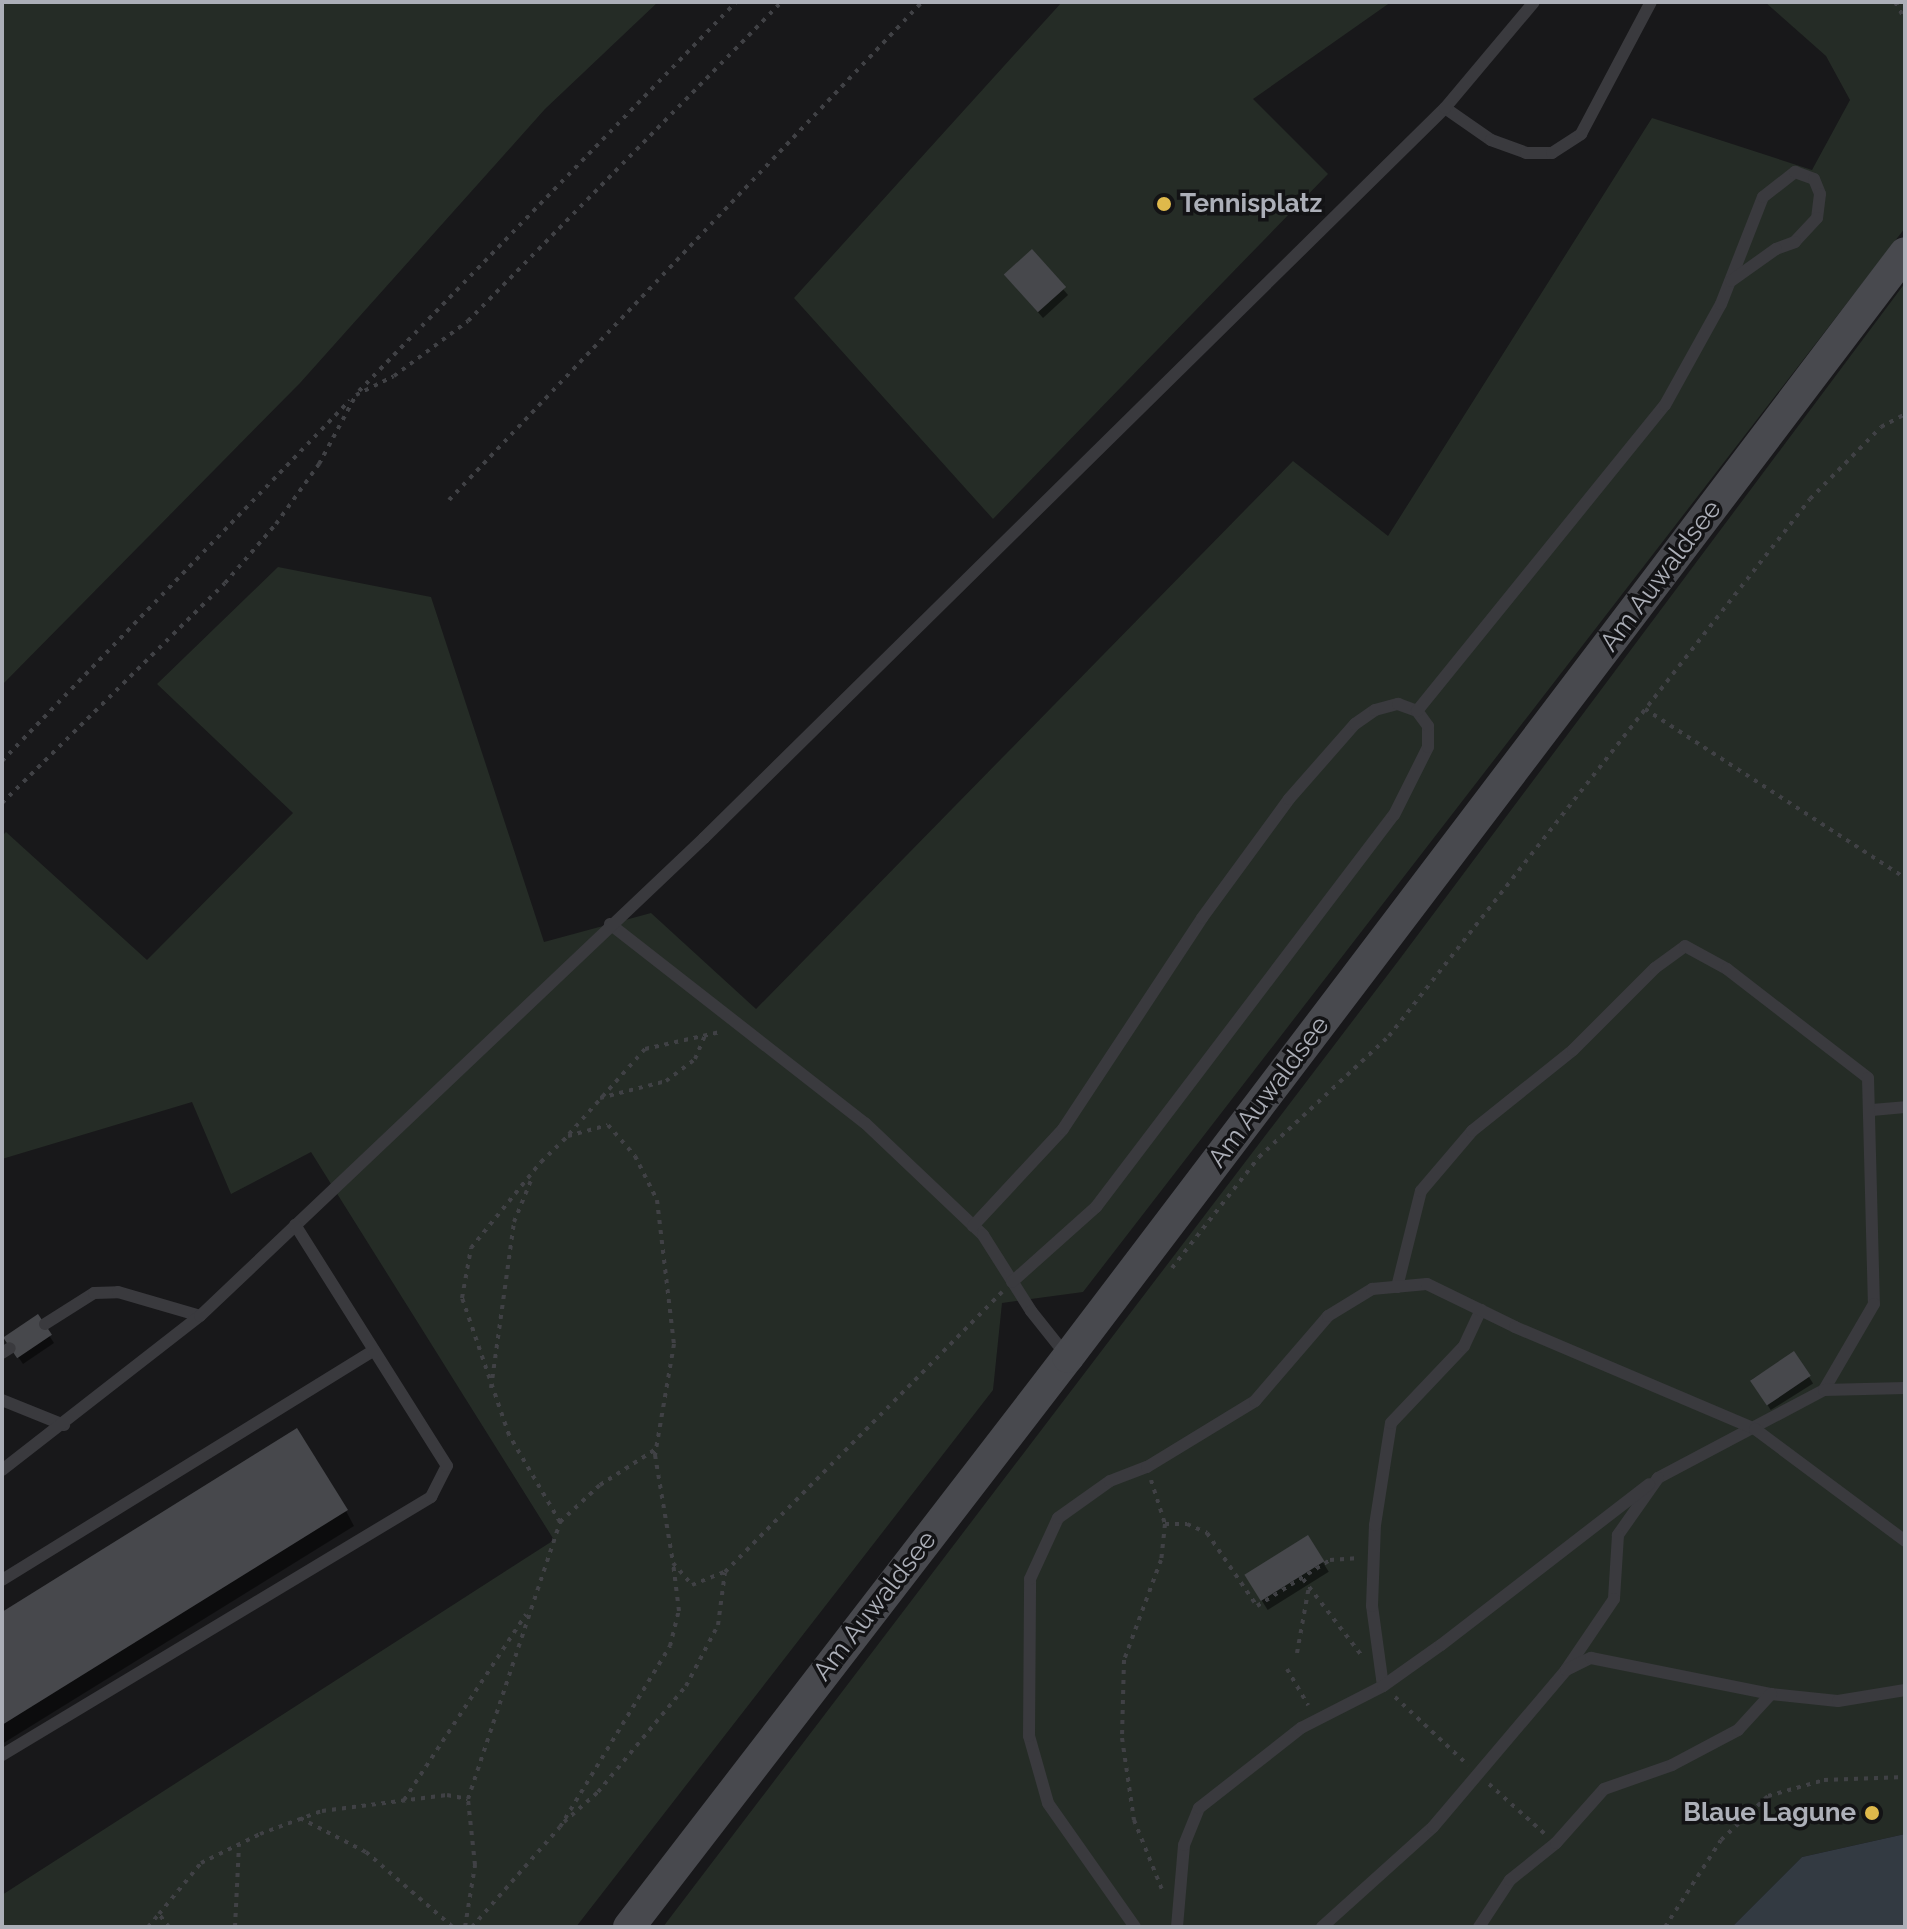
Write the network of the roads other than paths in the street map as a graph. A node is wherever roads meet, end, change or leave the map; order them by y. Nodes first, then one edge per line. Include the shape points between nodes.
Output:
1 (1534, 2) edge
2 (1651, 2) edge
3 (1445, 108) junction
4 (1905, 253) edge
5 (1731, 281) junction
6 (1417, 711) junction
7 (610, 924) junction
8 (1905, 1107) edge
9 (1872, 1110) junction
10 (295, 1225) junction
11 (973, 1226) junction
12 (1012, 1282) junction
13 (1397, 1287) junction
14 (1481, 1310) junction
15 (200, 1316) junction
16 (45, 1324) dead end
17 (374, 1350) junction
18 (1068, 1357) junction
19 (1905, 1388) edge
20 (1824, 1390) junction
21 (2, 1400) edge
22 (64, 1425) junction
23 (1755, 1429) junction
24 (2, 1470) edge
25 (1658, 1478) junction
26 (1905, 1541) edge
27 (2, 1580) edge
28 (1566, 1670) junction
29 (1383, 1686) junction
30 (1905, 1690) edge
31 (1771, 1694) junction
32 (2, 1755) edge
33 (629, 1927) edge
34 (1135, 1927) edge
35 (1177, 1927) edge
36 (1322, 1927) edge
37 (1479, 1927) edge

1 - 3 lane
2 - 3 lane via 1581,134 1552,153 1526,153 1491,140
3 - 7 lane via 704,838
4 - 18 street, Am Auwaldsee
5 - 5 lane via 1763,197 1795,172 1814,179 1820,194 1817,218 1795,242
5 - 6 lane via 1665,405
6 - 11 lane via 1398,704 1375,710 1355,724 1289,799 1202,918 1063,1129
6 - 12 lane via 1428,726 1428,747 1394,815 1096,1207
7 - 10 lane
7 - 11 lane via 865,1123
8 - 9 lane
9 - 13 lane via 1868,1078 1727,969 1685,946 1655,968 1573,1050 1472,1131 1441,1167 1421,1191
9 - 20 lane via 1874,1304
10 - 15 lane
10 - 17 lane
11 - 12 lane
12 - 18 lane
13 - 14 lane via 1427,1284
13 - 34 lane via 1372,1289 1328,1316 1255,1401 1147,1467 1110,1481 1058,1518 1030,1579 1029,1736 1048,1803
14 - 23 lane
14 - 29 lane via 1464,1346 1391,1423 1372,1606
15 - 16 lane via 118,1292 94,1293
15 - 22 lane
17 - 27 lane
17 - 32 lane via 447,1466 431,1497
18 - 33 street, Am Auwaldsee
19 - 20 lane
20 - 23 lane
21 - 22 lane
22 - 24 lane
23 - 25 lane
23 - 26 lane
25 - 28 lane via 1618,1535 1614,1599
25 - 29 lane
28 - 31 lane via 1591,1658
28 - 36 lane via 1433,1827
29 - 35 lane via 1316,1721 1199,1808 1184,1845
30 - 31 lane via 1838,1701
31 - 37 lane via 1738,1730 1672,1765 1604,1789 1556,1843 1510,1880

